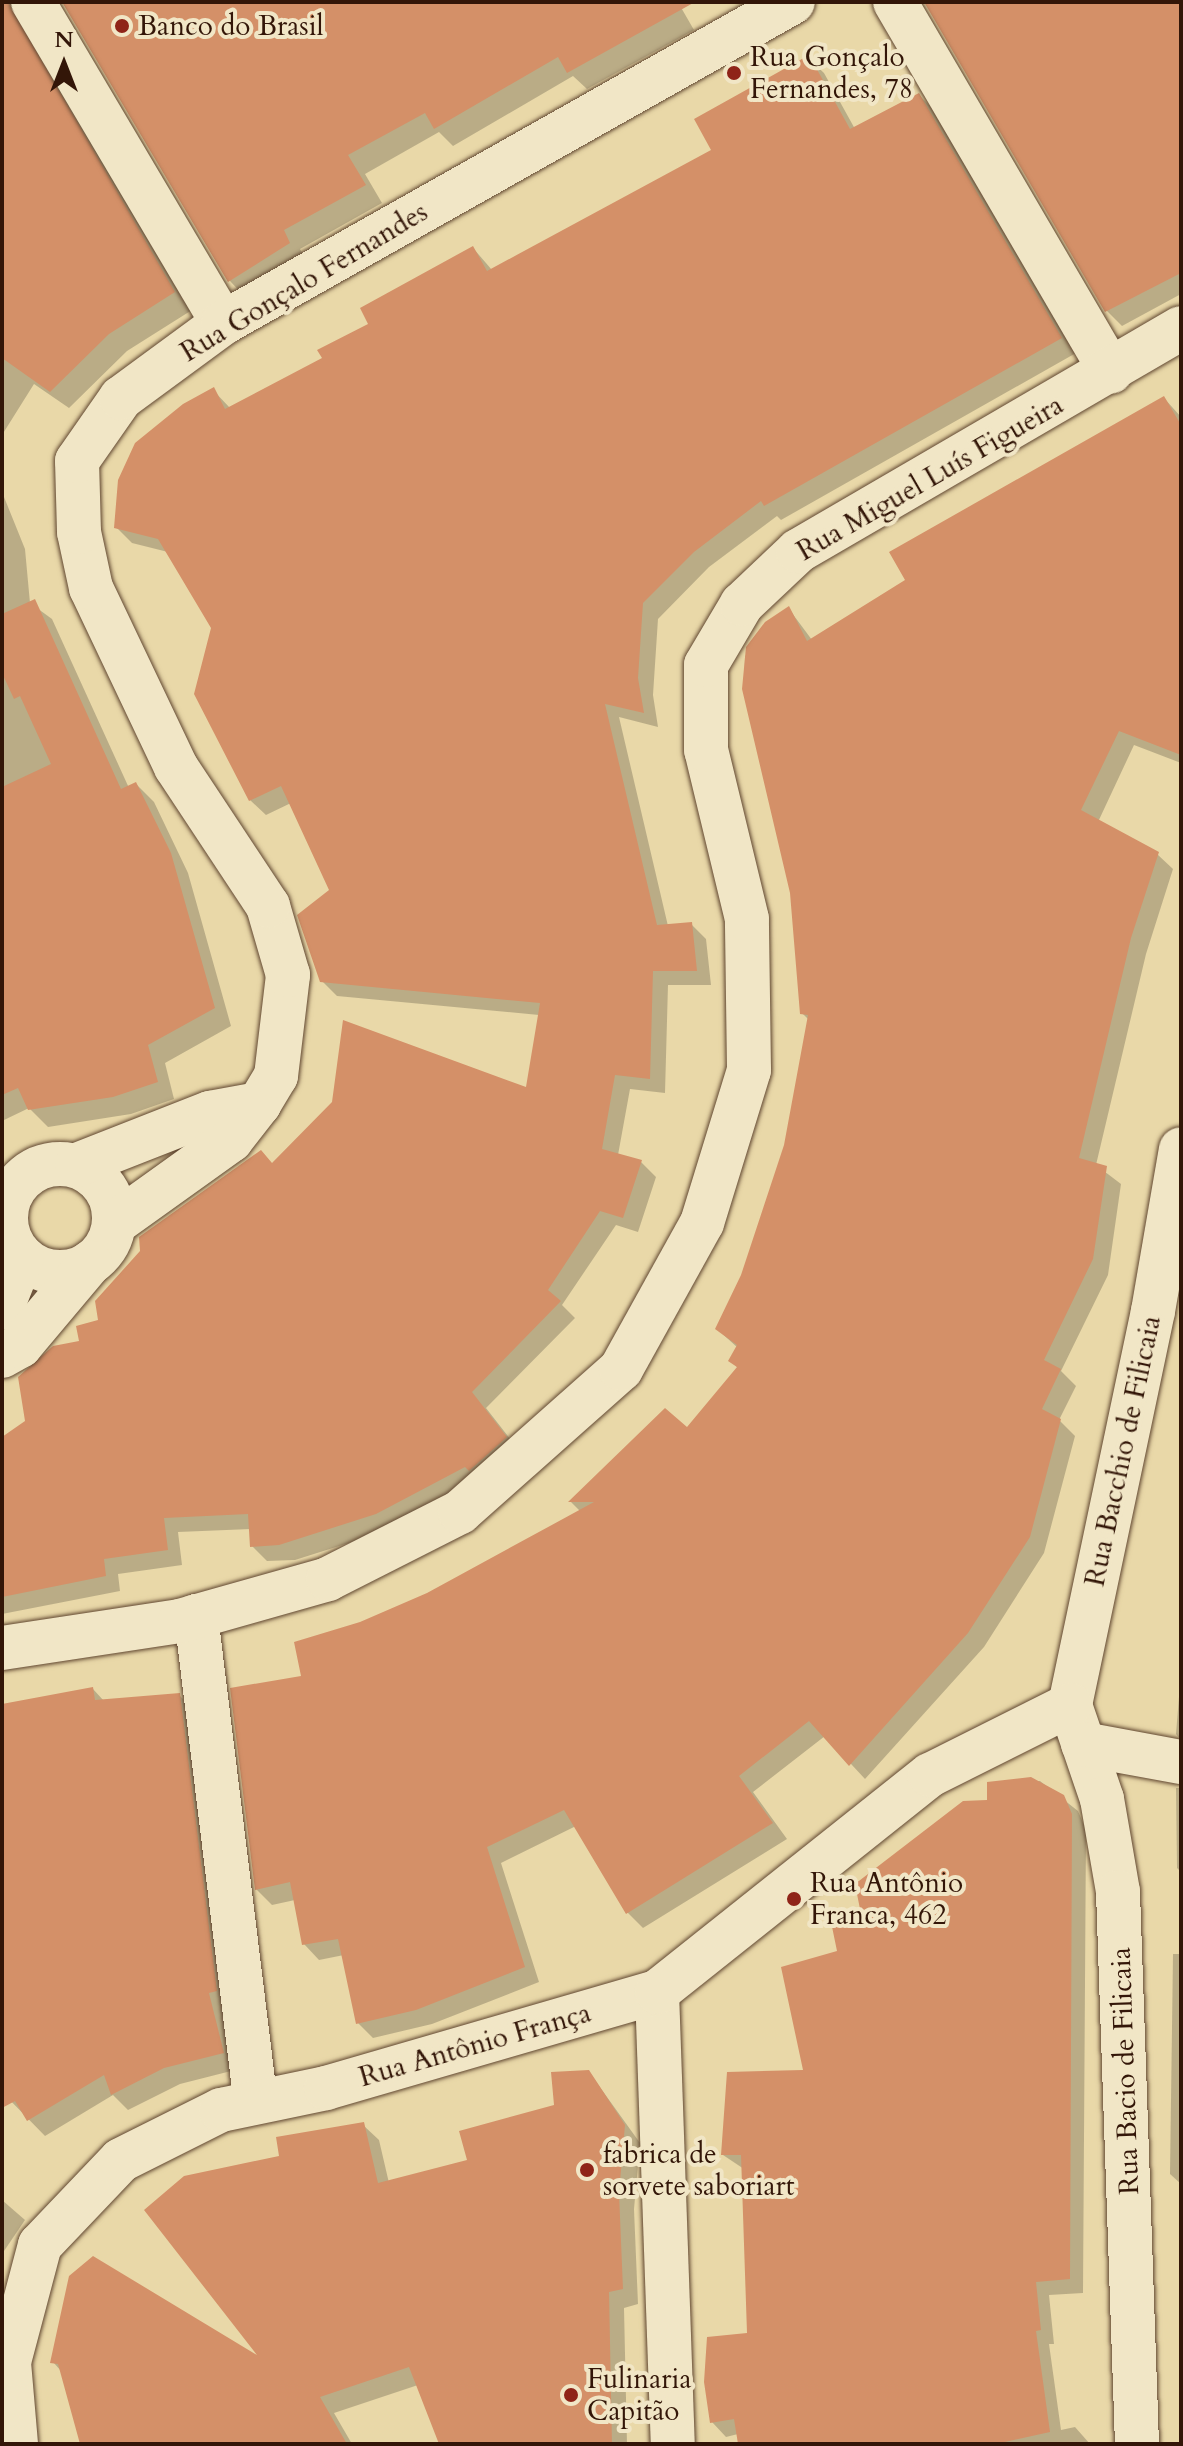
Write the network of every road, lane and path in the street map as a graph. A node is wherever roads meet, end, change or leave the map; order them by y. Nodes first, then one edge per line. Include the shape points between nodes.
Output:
1 (33, 2) edge
2 (793, 2) edge
3 (895, 2) edge
4 (223, 323) junction
5 (1181, 328) edge
6 (1111, 372) junction
7 (259, 1104) junction
8 (1181, 1149) edge
9 (77, 1165) junction
10 (16, 1172) edge
11 (115, 1223) junction
12 (11, 1243) edge
13 (90, 1263) junction
14 (2, 1308) edge
15 (2, 1356) edge
16 (196, 1616) junction
17 (2, 1648) edge
18 (1077, 1724) junction
19 (1181, 1762) edge
20 (657, 1992) junction
21 (255, 2100) junction
22 (16, 2444) edge
23 (673, 2444) edge
24 (1137, 2444) edge

1 - 4 street
2 - 4 street, Rua Gonçalo Fernandes
3 - 6 street
4 - 7 street, Rua Gonçalo Fernandes via 121,398 77,461 79,532 91,588 176,767 268,906 288,975 279,1065
5 - 6 street, Rua Miguel Luís Figueira
6 - 16 street, Rua Miguel Luís Figueira via 798,551 742,604 706,665 706,750 747,919 749,1070 702,1223 621,1369 460,1512 328,1579
7 - 9 street via 210,1113
7 - 11 street, Rua Gonçalo Fernandes via 231,1140
8 - 18 street, Rua Bacchio de Filicaia
9 - 10 street
9 - 11 street via 105,1188
10 - 12 street via 5,1213
11 - 13 street via 108,1246
12 - 13 street via 43,1270 67,1272
12 - 14 street
13 - 15 street via 20,1346
16 - 17 street, Rua Miguel Luís Figueira
16 - 21 street
18 - 19 street
18 - 20 street, Rua Antônio França via 930,1775
18 - 24 street, Rua Bacio de Filicaia via 1102,1799 1118,1892
20 - 21 street, Rua Antônio França via 326,2088
20 - 23 street
21 - 22 street, Rua Antônio França via 221,2110 121,2160 40,2245 9,2362

